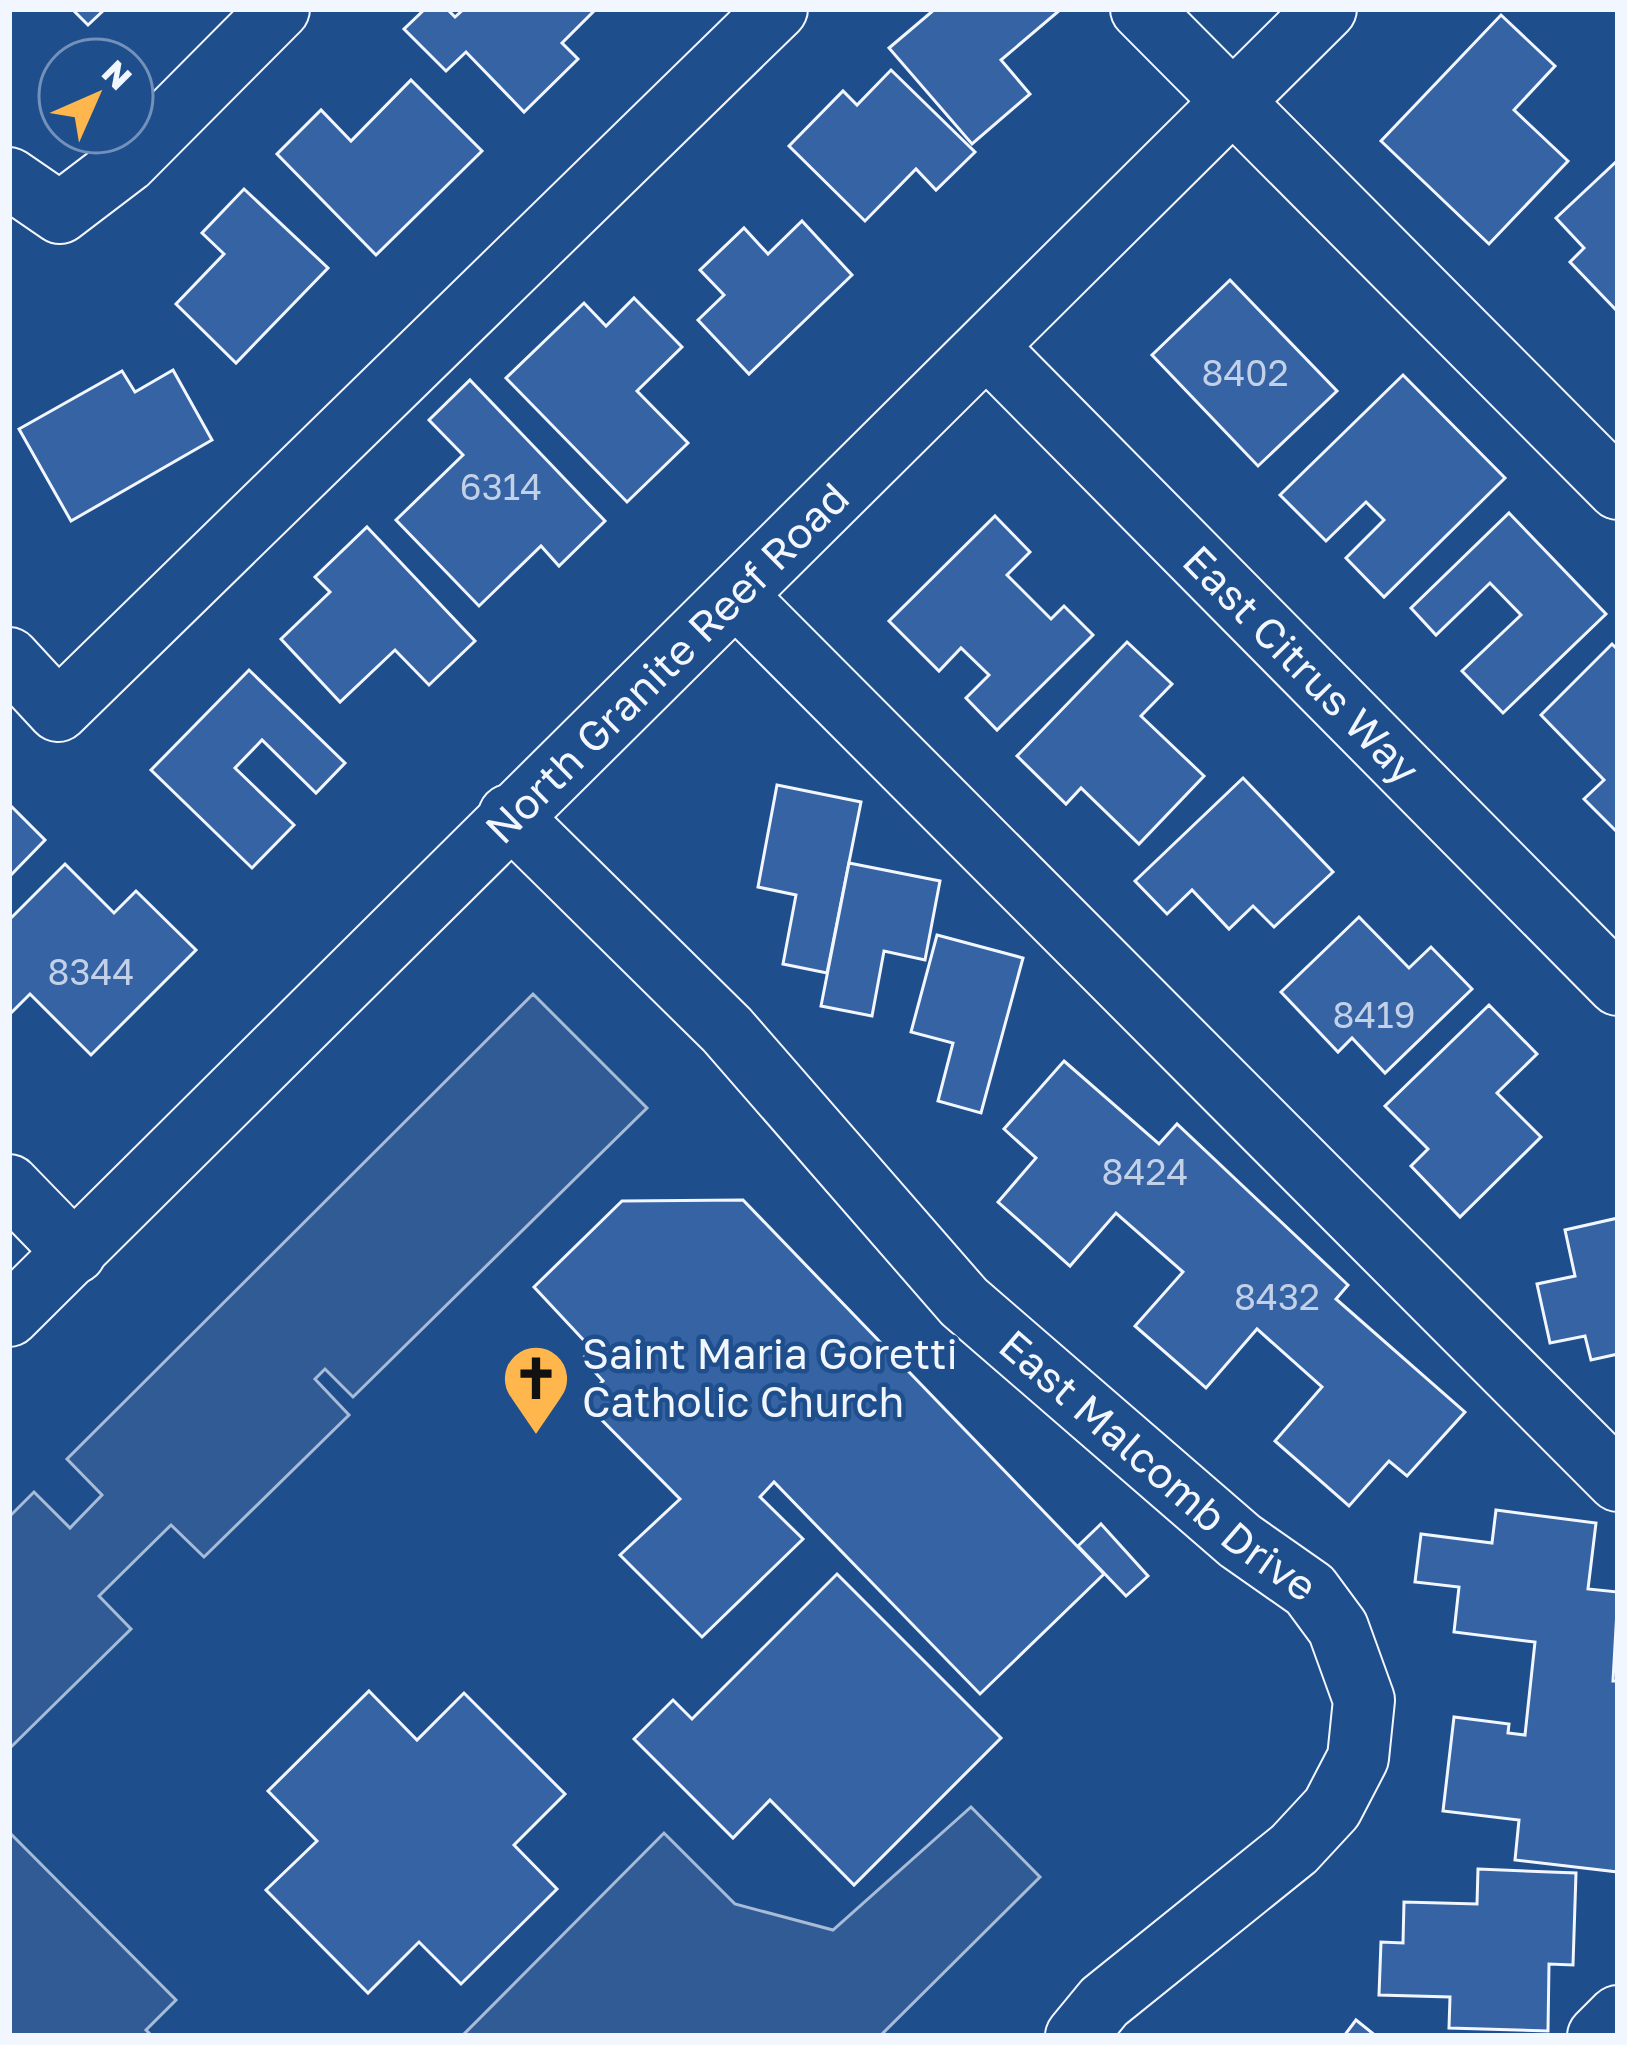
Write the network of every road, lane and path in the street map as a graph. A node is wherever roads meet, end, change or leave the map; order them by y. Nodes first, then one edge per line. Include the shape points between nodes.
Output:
1 (278, 9) edge
2 (777, 9) edge
3 (1141, 9) edge
4 (1326, 9) edge
5 (1233, 101) junction
6 (9, 178) edge
7 (987, 347) junction
8 (1618, 489) edge
9 (736, 596) junction
10 (9, 658) edge
11 (509, 815) junction
12 (1618, 985) edge
13 (9, 1185) edge
14 (75, 1252) junction
15 (9, 1316) edge
16 (1618, 1481) edge
17 (1618, 2016) edge
18 (1076, 2036) edge
19 (1598, 2036) edge

1 - 6 street via 127,162 60,213
2 - 10 street via 58,711
3 - 5 street
4 - 5 street, North Granite Reef Road
5 - 7 street, North Granite Reef Road
5 - 8 street
7 - 9 street, North Granite Reef Road
7 - 12 street, East Citrus Way
9 - 11 street, North Granite Reef Road
9 - 16 street
11 - 14 street, North Granite Reef Road
11 - 18 street, East Malcomb Drive via 727,1030 964,1302 1310,1591 1338,1628 1364,1700 1358,1758 1332,1808 1294,1849 1104,2002
13 - 14 street
14 - 15 street, North Granite Reef Road
17 - 19 street

